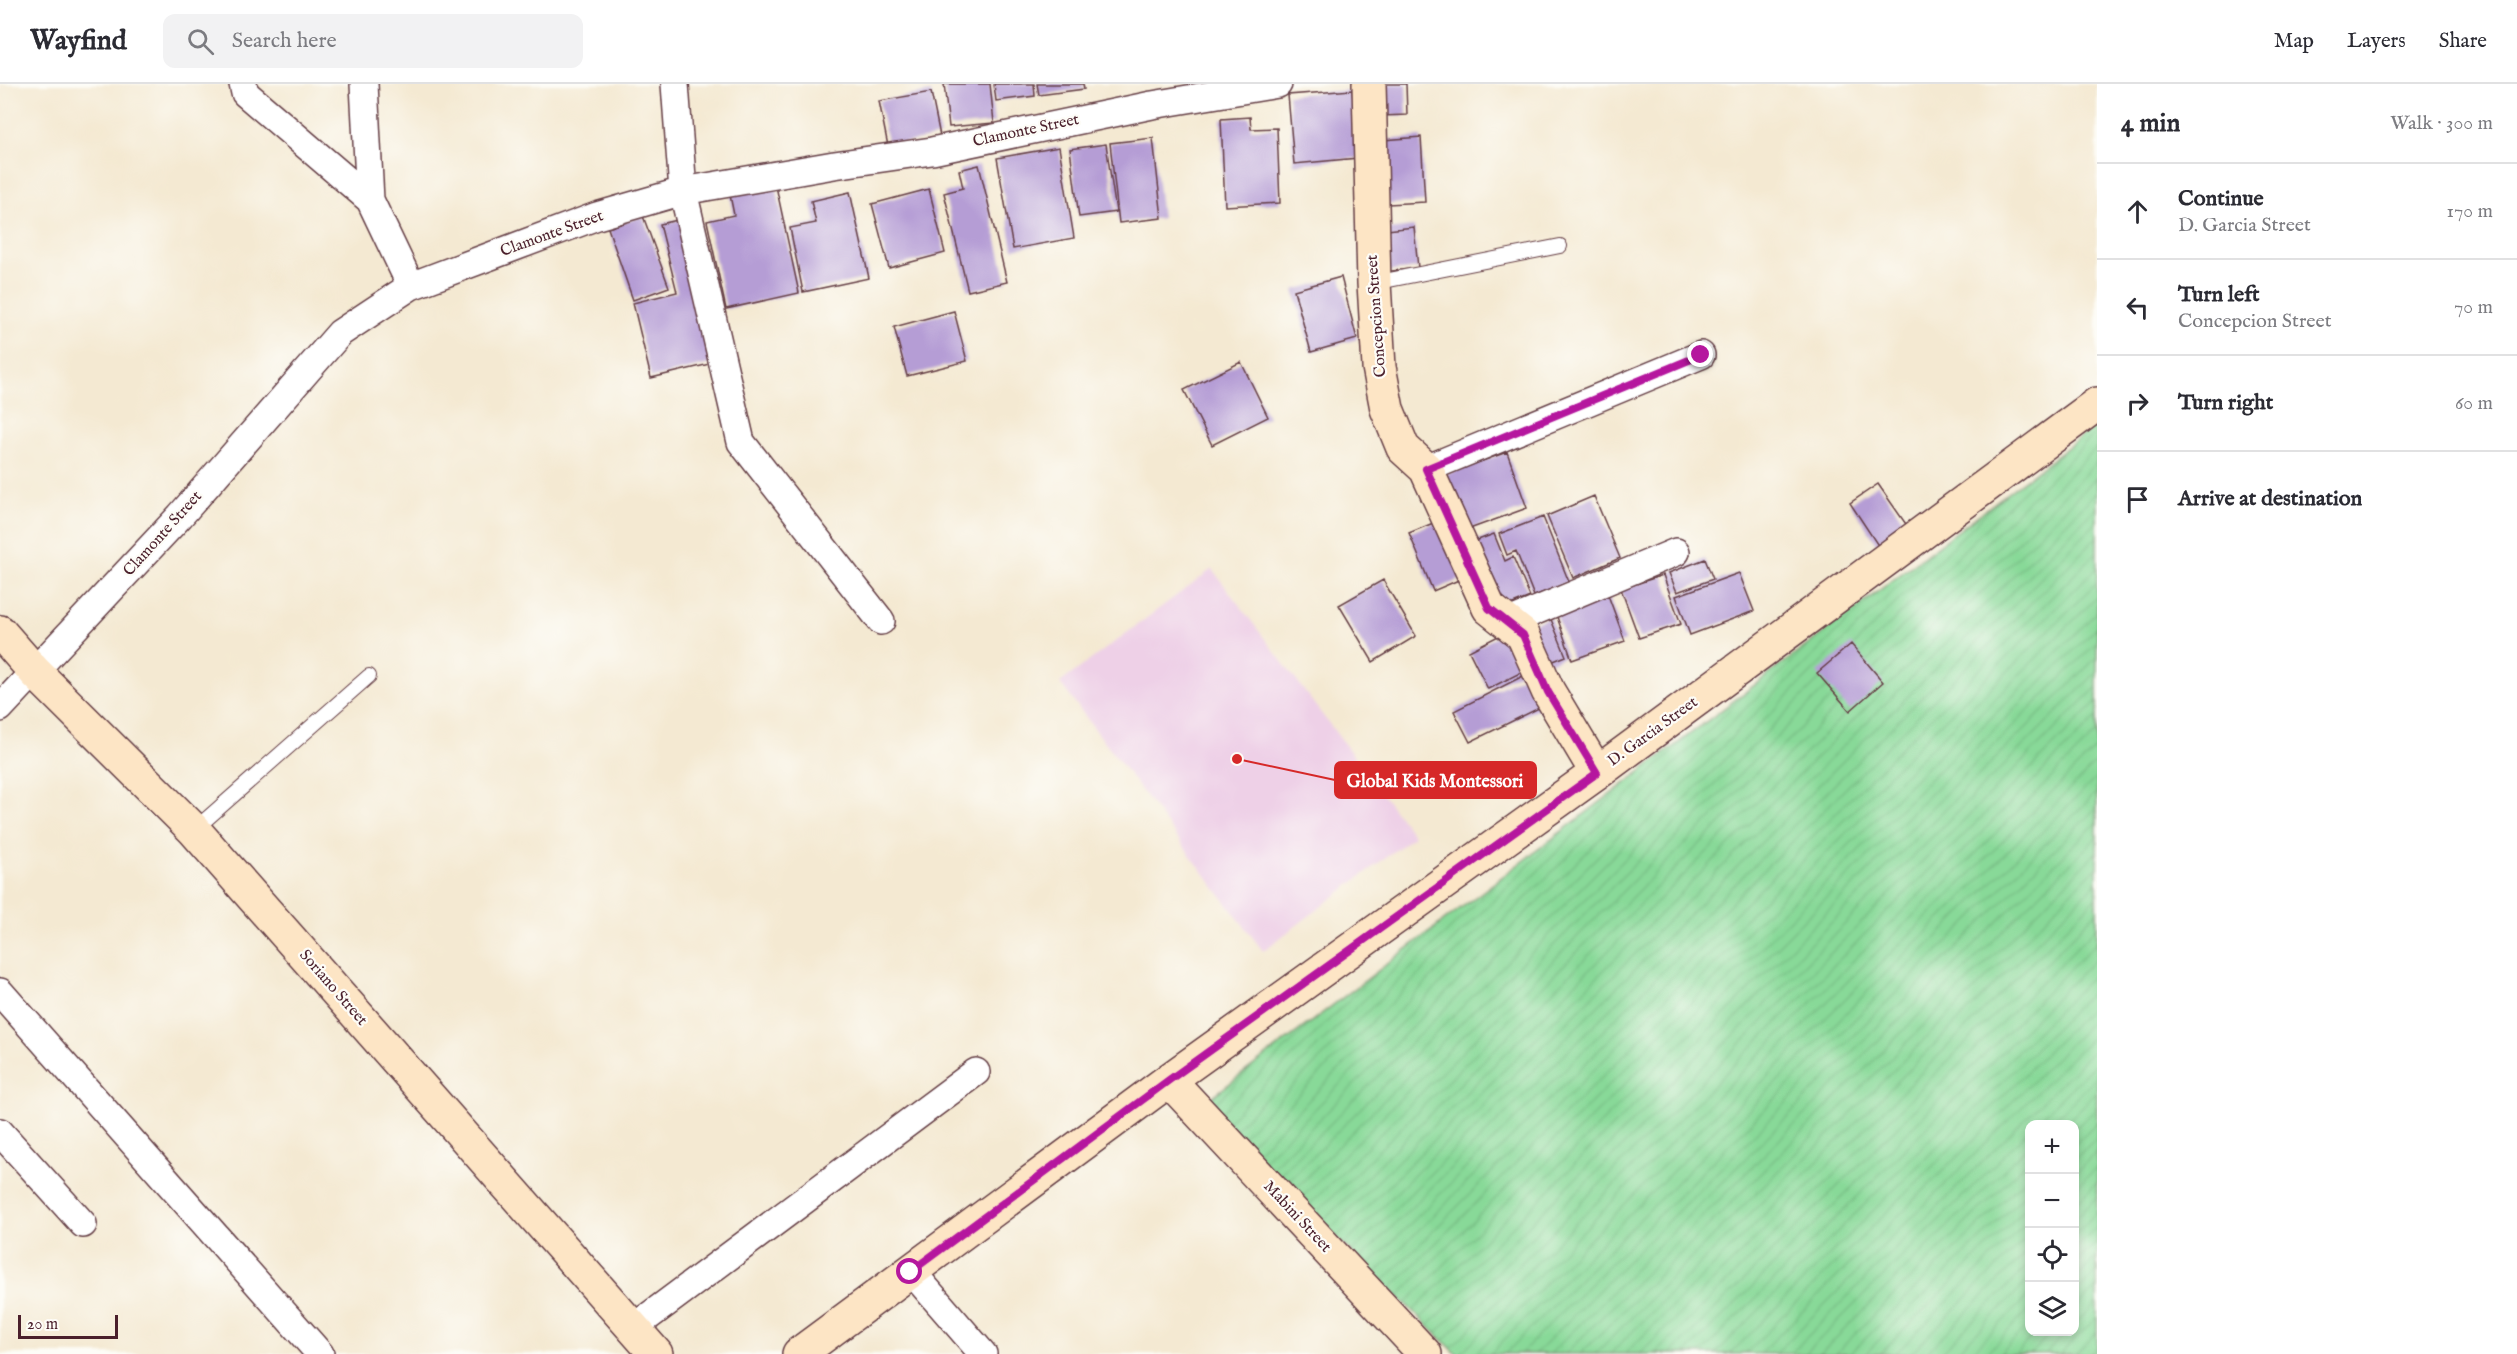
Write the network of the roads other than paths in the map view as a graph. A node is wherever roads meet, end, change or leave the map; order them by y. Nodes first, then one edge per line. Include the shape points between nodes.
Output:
1 (243, 84) edge
2 (364, 84) edge
3 (675, 84) edge
4 (1278, 84) edge
5 (1369, 84) edge
6 (683, 191) junction
7 (370, 200) junction
8 (1560, 246) dead end
9 (1374, 283) junction
10 (411, 286) junction
11 (1701, 355) dead end
12 (2097, 404) edge
13 (1426, 469) junction
14 (1676, 552) dead end
15 (881, 621) dead end
16 (1509, 622) junction
17 (0, 632) edge
18 (35, 672) junction
19 (369, 676) dead end
20 (0, 708) edge
21 (1597, 773) junction
22 (194, 830) junction
23 (0, 992) edge
24 (976, 1072) dead end
25 (1169, 1080) junction
26 (0, 1132) edge
27 (83, 1224) dead end
28 (910, 1272) junction
29 (633, 1328) junction
30 (320, 1354) edge
31 (656, 1354) edge
32 (799, 1354) edge
33 (983, 1354) edge
34 (1425, 1354) edge

1 - 7 street via 244,93
2 - 7 street
3 - 6 street
4 - 6 street, Clamonte Street via 1152,105 932,151
5 - 9 street, Concepcion Street
6 - 10 street, Clamonte Street via 597,216
6 - 15 street via 741,442
7 - 10 street
8 - 9 lane
9 - 13 street, Concepcion Street via 1379,367 1387,409 1403,448
10 - 18 street, Clamonte Street via 340,333 180,516
11 - 13 street
12 - 21 street, D. Garcia Street
13 - 16 street, Concepcion Street via 1489,608
14 - 16 street
16 - 21 street, Concepcion Street via 1523,635 1548,692
17 - 18 street, Soriano Street
18 - 20 street, Clamonte Street
18 - 22 street, Soriano Street
19 - 22 lane
21 - 25 street, D. Garcia Street
22 - 29 street, Soriano Street
23 - 30 street
24 - 29 street
25 - 28 street, D. Garcia Street
25 - 34 street, Mabini Street
26 - 27 street
28 - 32 street, D. Garcia Street
28 - 33 street
29 - 31 street, Soriano Street

